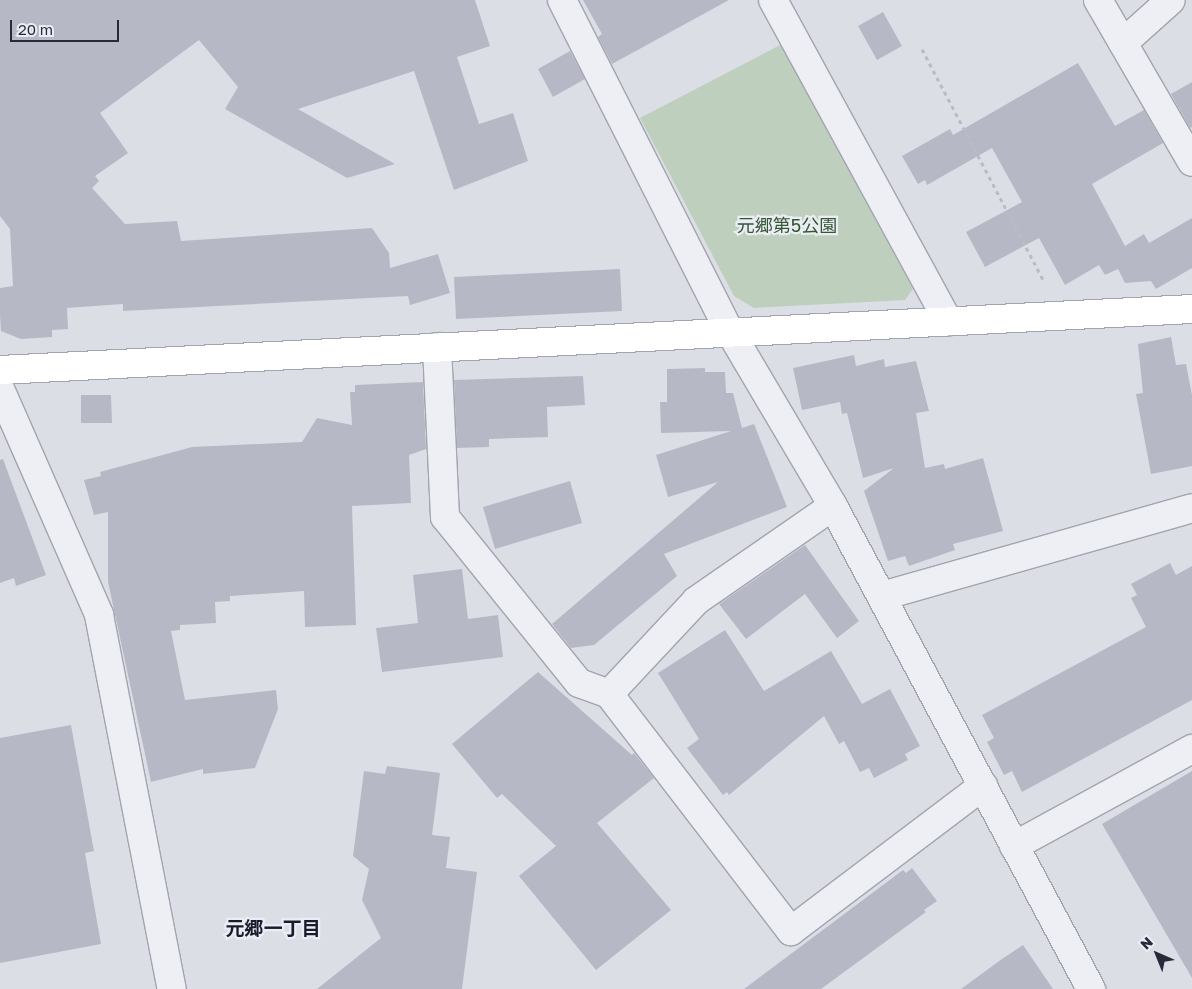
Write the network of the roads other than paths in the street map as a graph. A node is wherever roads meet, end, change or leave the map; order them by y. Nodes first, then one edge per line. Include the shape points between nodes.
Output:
1 (562, 0) edge
2 (773, 0) edge
3 (1098, 0) edge
4 (1171, 0) edge
5 (1123, 43) junction
6 (1192, 162) edge
7 (1192, 309) edge
8 (948, 322) junction
9 (729, 330) junction
10 (436, 347) junction
11 (0, 370) edge
12 (0, 389) edge
13 (833, 506) junction
14 (1192, 508) edge
15 (882, 596) junction
16 (609, 694) junction
17 (1192, 748) edge
18 (983, 786) junction
19 (1014, 846) junction
20 (172, 989) edge
21 (1090, 989) edge

1 - 9 street
2 - 8 street
3 - 5 street
4 - 5 street
5 - 6 street
7 - 8 street via 1061,313
8 - 9 street
9 - 10 street
9 - 13 street
10 - 11 street
10 - 16 street via 445,517 579,683
12 - 20 street via 99,615
13 - 15 street
13 - 16 street via 696,601
14 - 15 street
15 - 18 street
16 - 18 street via 791,931
17 - 19 street
18 - 19 street
19 - 21 street

